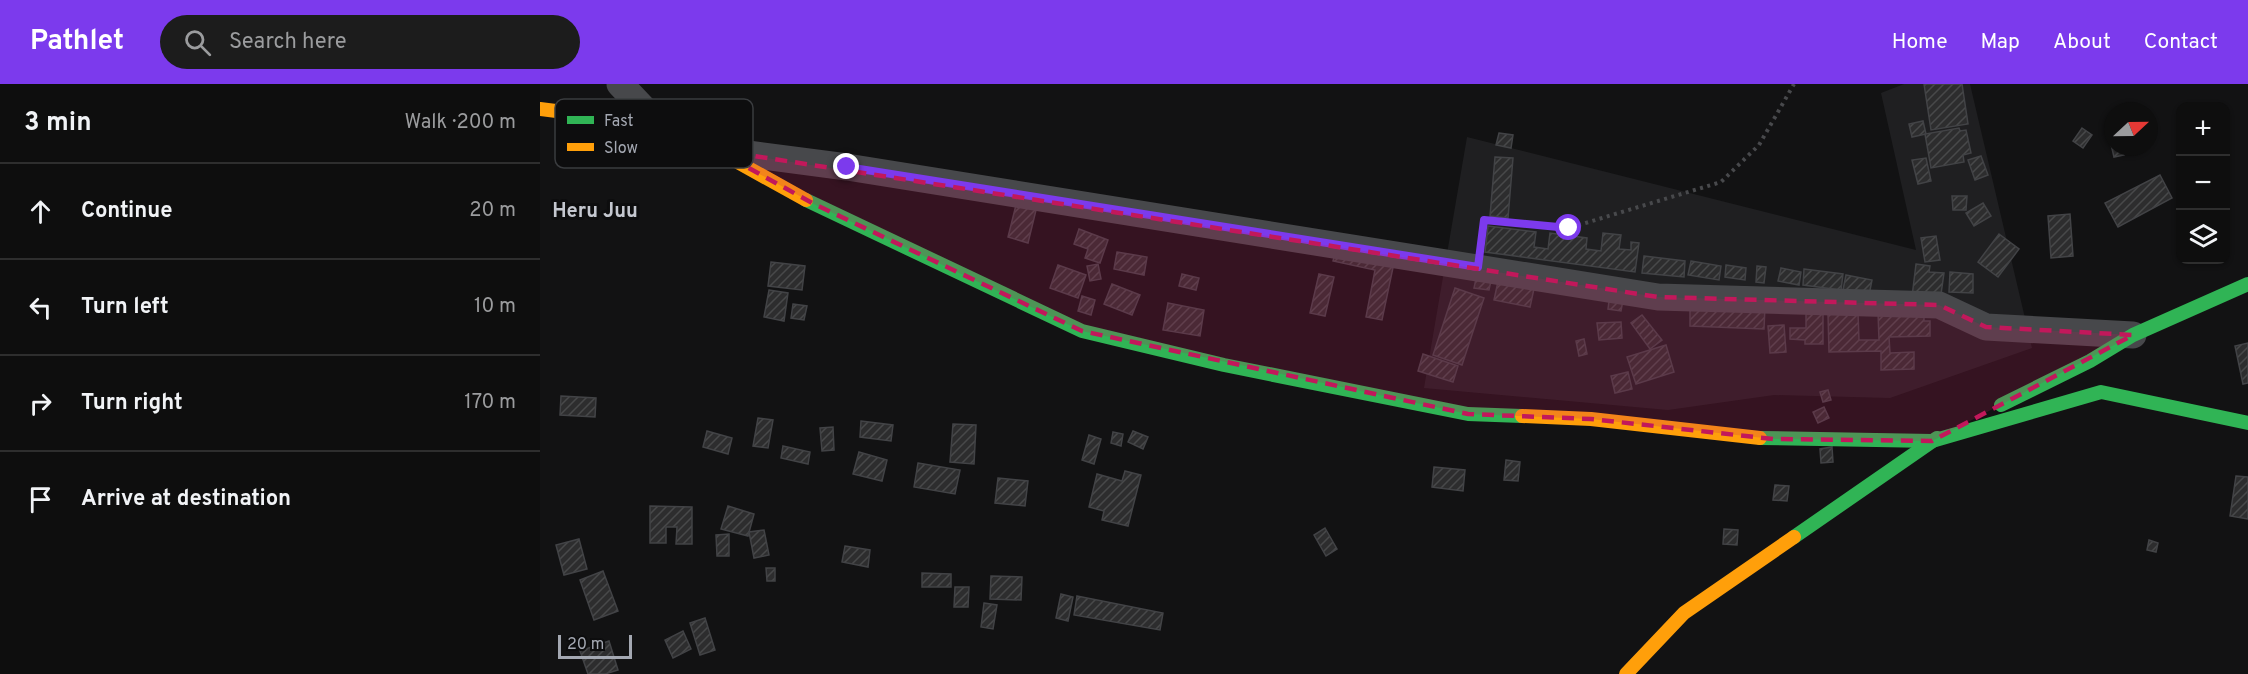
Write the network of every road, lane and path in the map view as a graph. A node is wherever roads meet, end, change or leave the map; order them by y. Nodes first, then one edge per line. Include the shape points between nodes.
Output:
1 (620, 84) edge
2 (1794, 84) edge
3 (634, 99) edge
4 (540, 110) edge
5 (555, 112) edge
6 (753, 155) edge
7 (749, 168) edge
8 (1478, 267) junction
9 (2248, 284) edge
10 (2133, 335) junction
11 (2248, 423) edge
12 (1932, 441) junction
13 (1626, 674) edge

1 - 3 street
2 - 8 path via 1759,145 1721,182 1569,228 1484,220
4 - 5 street
6 - 8 street
7 - 12 street via 814,204 1082,331 1224,365 1468,414 1591,419 1773,439
8 - 10 street via 1658,297 1939,305 1986,327
9 - 10 street
10 - 12 street
11 - 12 street via 2101,392
12 - 13 street via 1684,613

